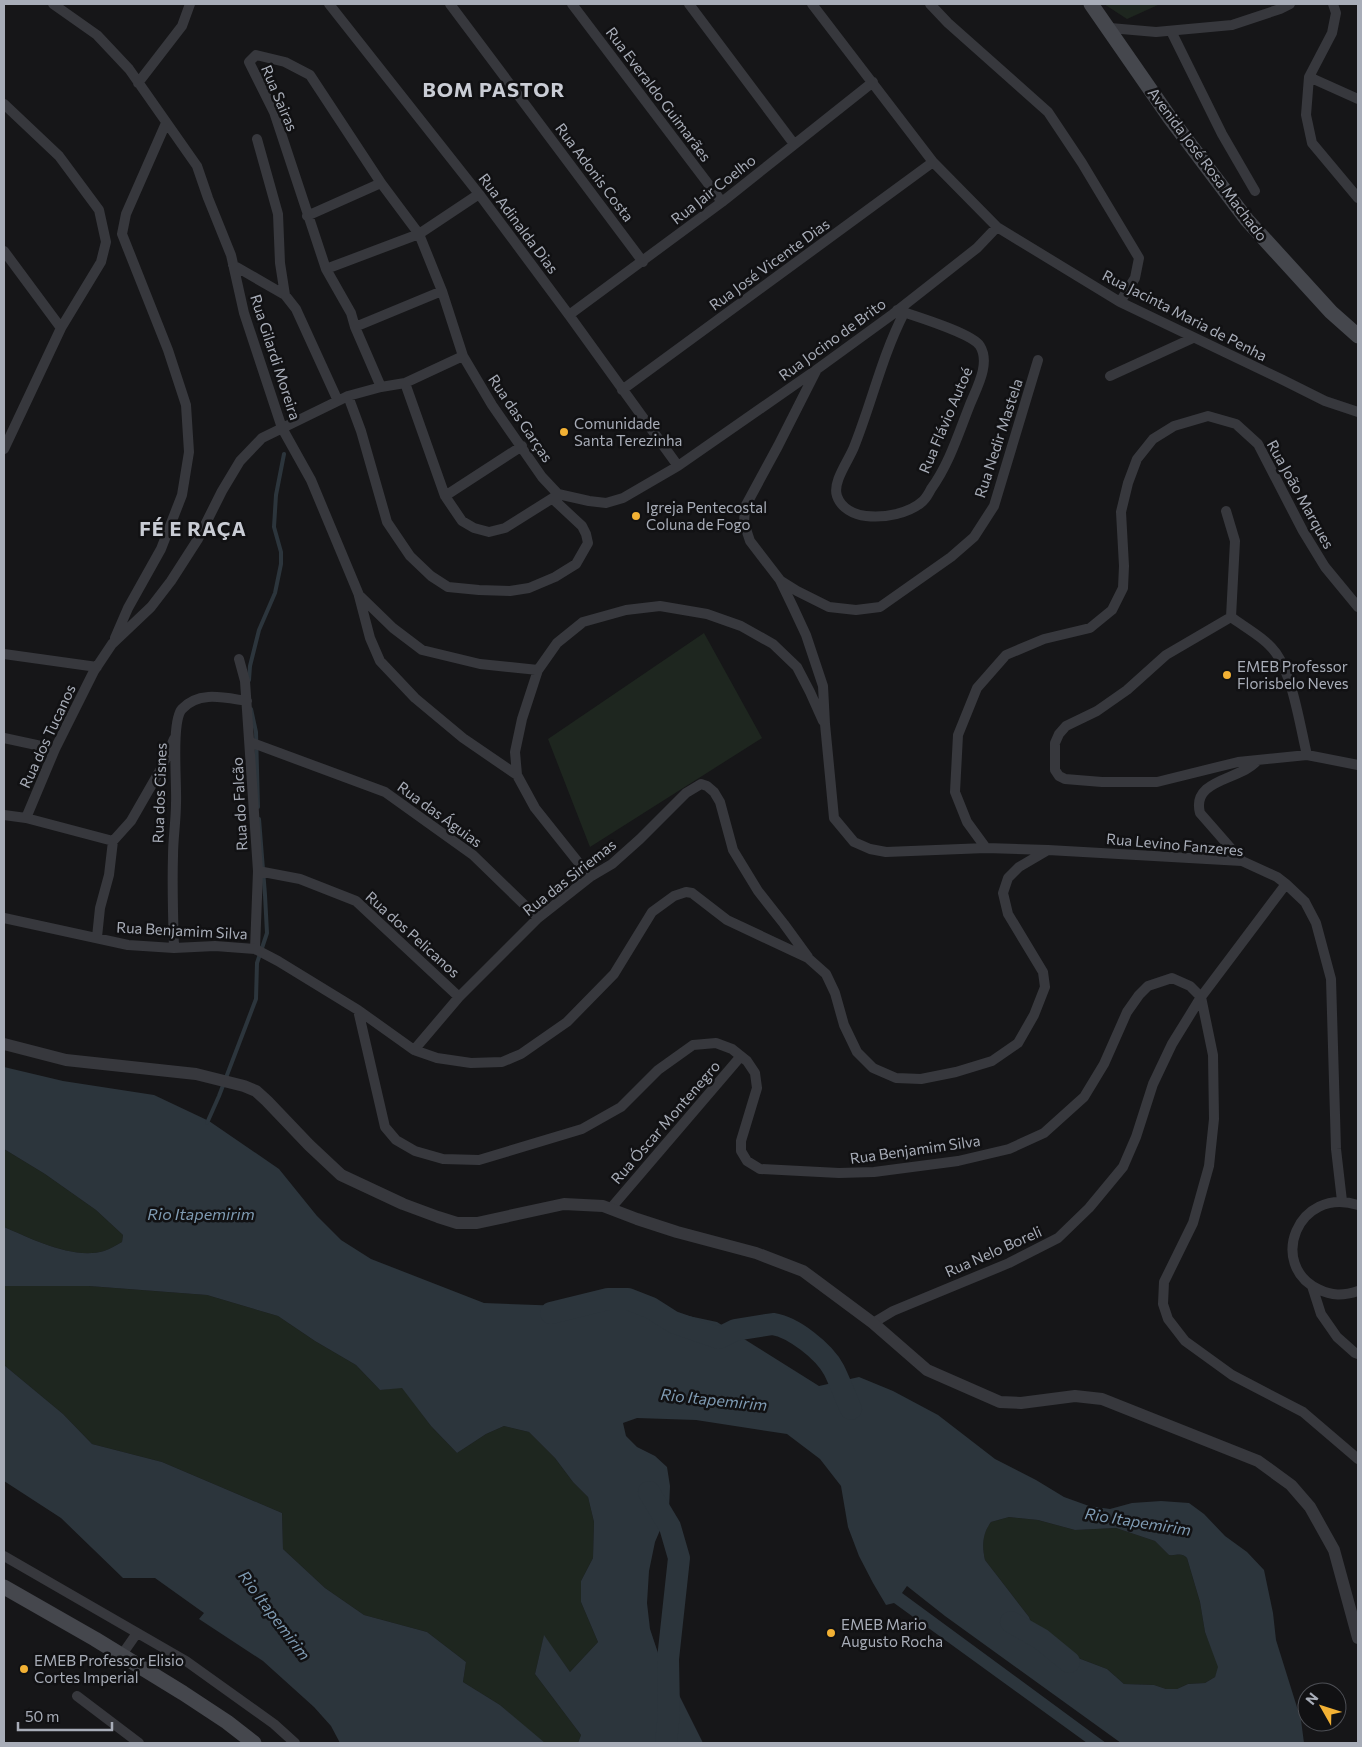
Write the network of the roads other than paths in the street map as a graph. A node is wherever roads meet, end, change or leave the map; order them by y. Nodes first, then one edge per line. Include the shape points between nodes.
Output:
1 (52, 4) edge
2 (190, 4) edge
3 (329, 4) edge
4 (450, 4) edge
5 (572, 4) edge
6 (689, 4) edge
7 (812, 4) edge
8 (930, 4) edge
9 (1091, 4) edge
10 (1290, 4) edge
11 (1333, 4) edge
12 (1110, 28) junction
13 (1171, 31) junction
14 (1309, 78) junction
15 (873, 82) junction
16 (138, 83) junction
17 (1358, 99) edge
18 (4, 104) edge
19 (166, 123) junction
20 (257, 139) dead end
21 (794, 144) junction
22 (933, 162) junction
23 (382, 183) junction
24 (1255, 190) dead end
25 (479, 194) junction
26 (1358, 198) edge
27 (722, 202) junction
28 (307, 216) junction
29 (997, 227) junction
30 (419, 234) junction
31 (4, 251) edge
32 (643, 262) junction
33 (233, 265) junction
34 (326, 269) junction
35 (442, 291) junction
36 (285, 295) junction
37 (1120, 302) junction
38 (901, 311) junction
39 (569, 315) junction
40 (356, 327) junction
41 (62, 328) junction
42 (1355, 332) edge
43 (1193, 338) junction
44 (463, 356) junction
45 (1038, 360) dead end
46 (816, 370) junction
47 (1110, 376) dead end
48 (405, 383) junction
49 (381, 387) junction
50 (622, 390) junction
51 (348, 396) junction
52 (338, 401) junction
53 (1358, 412) edge
54 (282, 428) junction
55 (522, 446) junction
56 (4, 448) edge
57 (678, 466) junction
58 (445, 496) junction
59 (555, 496) junction
60 (1226, 511) dead end
61 (780, 580) junction
62 (359, 595) junction
63 (1358, 607) edge
64 (1231, 617) junction
65 (112, 644) junction
66 (4, 654) edge
67 (239, 658) dead end
68 (97, 667) junction
69 (538, 670) junction
70 (247, 701) junction
71 (825, 724) junction
72 (176, 733) junction
73 (4, 738) edge
74 (250, 742) junction
75 (55, 749) junction
76 (1307, 755) junction
77 (1258, 760) junction
78 (1358, 765) edge
79 (517, 775) junction
80 (4, 815) edge
81 (26, 818) junction
82 (113, 841) junction
83 (986, 848) junction
84 (1048, 850) junction
85 (1242, 861) junction
86 (258, 871) junction
87 (590, 877) junction
88 (1286, 884) junction
89 (4, 918) edge
90 (538, 918) junction
91 (97, 938) junction
92 (174, 948) junction
93 (255, 949) junction
94 (808, 958) junction
95 (459, 997) junction
96 (1201, 997) junction
97 (358, 1010) junction
98 (4, 1044) edge
99 (414, 1050) junction
100 (741, 1056) junction
101 (1342, 1201) junction
102 (1358, 1205) edge
103 (611, 1208) junction
104 (1312, 1286) junction
105 (1358, 1291) edge
106 (873, 1323) junction
107 (1358, 1354) edge
108 (1358, 1459) edge
109 (4, 1556) edge
110 (4, 1587) edge
111 (138, 1633) junction
112 (1358, 1638) edge
113 (121, 1656) junction
114 (77, 1696) dead end
115 (139, 1743) edge
116 (254, 1743) edge
117 (295, 1743) edge

1 - 16 street, Rua Gilardi Moreira via 97,35
2 - 16 street via 182,26
3 - 25 street, Rua Adinalda Dias
4 - 32 street, Rua Adonis Costa
5 - 27 street, Rua Everaldo Guimarães
6 - 21 street
7 - 15 street, Rua Jacinta Maria de Penha
8 - 37 street via 1048,112 1082,163 1138,258 1135,278
9 - 12 main road, Avenida José Rosa Machado
10 - 13 street via 1232,25
11 - 14 street via 1336,13 1332,33
12 - 13 street
12 - 42 main road, Avenida José Rosa Machado via 1170,118 1247,220 1331,312
13 - 24 street via 1222,134
14 - 17 street
14 - 26 street via 1306,115 1312,143
15 - 21 street, Rua Jair Coelho
15 - 22 street, Rua Jacinta Maria de Penha
16 - 19 street, Rua Gilardi Moreira
18 - 41 street via 59,156 99,210 106,242 101,262
19 - 33 street, Rua Gilardi Moreira via 197,166
19 - 65 street via 126,214 122,234 186,405 189,452 182,495 161,549
20 - 36 street via 278,214
21 - 27 street, Rua Jair Coelho
22 - 29 street, Rua Jacinta Maria de Penha
22 - 50 street, Rua José Vicente Dias
23 - 28 street
23 - 28 street, Rua Sairas via 310,75 285,62 256,55 249,62 274,112
23 - 30 street, Rua Sairas
25 - 30 street
25 - 39 street, Rua Adinalda Dias
27 - 32 street, Rua Jair Coelho
28 - 34 street, Rua Sairas
29 - 37 street, Rua Jacinta Maria de Penha
29 - 38 street, Rua Jocino de Brito via 977,248
30 - 34 street
30 - 35 street, Rua das Garças
31 - 41 street
32 - 39 street, Rua Jair Coelho
33 - 36 street
33 - 54 street, Rua Gilardi Moreira via 244,313
34 - 40 street, Rua Sairas
35 - 40 street
35 - 44 street, Rua das Garças
36 - 52 street via 296,309
37 - 43 street, Rua Jacinta Maria de Penha
38 - 38 street, Rua Flávio Autoé via 854,448 837,481 836,495 844,508 858,516 878,518 899,514 923,501 943,472 984,366 981,347 976,341
38 - 46 street, Rua Jocino de Brito
39 - 50 street, Rua Adinalda Dias
40 - 49 street, Rua Sairas
41 - 56 street
43 - 47 street
43 - 53 street, Rua Jacinta Maria de Penha via 1325,402
44 - 48 street
44 - 55 street, Rua das Garças via 492,405
45 - 61 street, Rua Nedir Mastela via 994,506 974,536 951,557 880,607 856,610 829,607
46 - 57 street, Rua Jocino de Brito
46 - 61 street via 745,507 744,523 750,541
48 - 49 street
48 - 58 street
49 - 51 street
50 - 57 street, Rua Adinalda Dias
51 - 52 street
51 - 59 street, Rua das Garças via 387,522 410,556 448,587 494,591 529,588 555,578 576,564 588,543 586,534
52 - 54 street
54 - 62 street, Rua Gilardi Moreira via 311,480
54 - 65 street via 262,438 240,461 171,581
55 - 58 street
55 - 59 street, Rua das Garças
57 - 59 street via 623,498 606,503
58 - 59 street via 462,521 490,532 504,528
60 - 64 street via 1235,541
61 - 71 street, Rua Levino Fanzeres via 806,635 823,686
62 - 69 street, Rua Gilardi Moreira via 422,650 480,664
62 - 79 street via 370,638 380,661 415,698 463,738
63 - 83 street, Rua João Marques via 1325,567 1258,444 1236,424 1208,416 1174,426 1153,439 1137,459 1121,512 1122,588 1112,610 1090,628 1044,640 1006,655 977,688 958,735 956,792 967,822
64 - 76 street via 1264,640 1276,653 1288,679
64 - 77 street via 1166,655 1127,690 1097,711 1066,726 1056,743 1055,770 1066,779 1157,782
65 - 68 street, Rua dos Tucanos
66 - 68 street
67 - 70 street, Rua do Falcão
68 - 75 street, Rua dos Tucanos
69 - 71 street via 557,643 583,622 626,610 660,606 707,614 740,626 773,644 797,666
69 - 79 street via 520,727 515,752
70 - 72 street, Rua dos Cisnes via 207,696 188,703 180,710
70 - 74 street, Rua do Falcão
71 - 83 street, Rua Levino Fanzeres via 834,818 854,842 886,852
72 - 82 street via 162,767 131,821
72 - 92 street, Rua dos Cisnes
73 - 75 street
74 - 86 street, Rua do Falcão
74 - 90 street, Rua das Águias via 385,792 473,854
75 - 81 street, Rua dos Tucanos
76 - 77 street
76 - 78 street
77 - 85 street via 1249,768 1210,786 1198,804 1200,813
79 - 87 street via 535,808
80 - 81 street
81 - 82 street
82 - 91 street
83 - 84 street, Rua Levino Fanzeres
84 - 85 street, Rua Levino Fanzeres
84 - 94 street via 1019,867 1008,878 1003,893 1008,914 1042,972 1045,987 1018,1043 992,1061 921,1079 896,1078 873,1068 857,1052 826,974
85 - 88 street, Rua Levino Fanzeres
86 - 93 street, Rua do Falcão
86 - 95 street, Rua dos Pelicanos via 300,879 356,901
87 - 90 street, Rua das Siriemas
87 - 94 street, Rua das Siriemas via 612,864 686,793 701,784 707,786 720,802 733,850 758,891
88 - 96 street, Rua Nelo Boreli
88 - 101 street, Rua Levino Fanzeres via 1305,902 1316,923 1331,979 1336,1149
89 - 91 street, Rua Benjamim Silva
90 - 95 street, Rua das Siriemas
91 - 92 street, Rua Benjamim Silva via 128,945
92 - 93 street, Rua Benjamim Silva via 215,946
93 - 97 street, Rua Benjamim Silva
94 - 99 street via 727,920 692,893 686,892 674,896 652,912 614,974 567,1022 521,1054 502,1062 471,1063 437,1058
95 - 99 street, Rua das Siriemas
96 - 100 street, Rua Benjamim Silva via 1190,986 1172,978 1148,986 1127,1012 1104,1064 1084,1097 1044,1133 1009,1149 874,1172 760,1169 747,1161 741,1151 741,1141 757,1088 755,1073
96 - 106 street, Rua Nelo Boreli via 1172,1044 1153,1084 1123,1168 1089,1208 1058,1238 1008,1263 892,1311
96 - 108 street via 1212,1055 1214,1119 1209,1166 1193,1223 1164,1282 1163,1304 1168,1319 1185,1340 1224,1370 1303,1412
97 - 99 street
97 - 100 street, Rua Benjamim Silva via 385,1127 396,1140 415,1151 443,1159 479,1160 582,1129 621,1107 658,1070 693,1045 716,1043
98 - 103 street via 66,1060 196,1074 244,1086 267,1101 341,1175 403,1204 457,1223 477,1223 564,1204
100 - 103 street, Rua Óscar Montenegro
101 - 102 street
101 - 104 street via 1327,1202 1312,1210 1301,1220 1294,1234 1292,1250 1296,1265 1303,1279
103 - 106 street via 803,1271
104 - 105 street via 1330,1294 1345,1295
104 - 107 street via 1321,1314
106 - 112 street via 927,1370 1000,1402 1021,1403 1075,1396 1102,1399 1258,1461 1291,1485 1310,1507 1334,1550
109 - 111 street
110 - 113 main road
111 - 113 street
111 - 117 street via 186,1661 274,1724
113 - 116 main road via 227,1722
114 - 115 street

